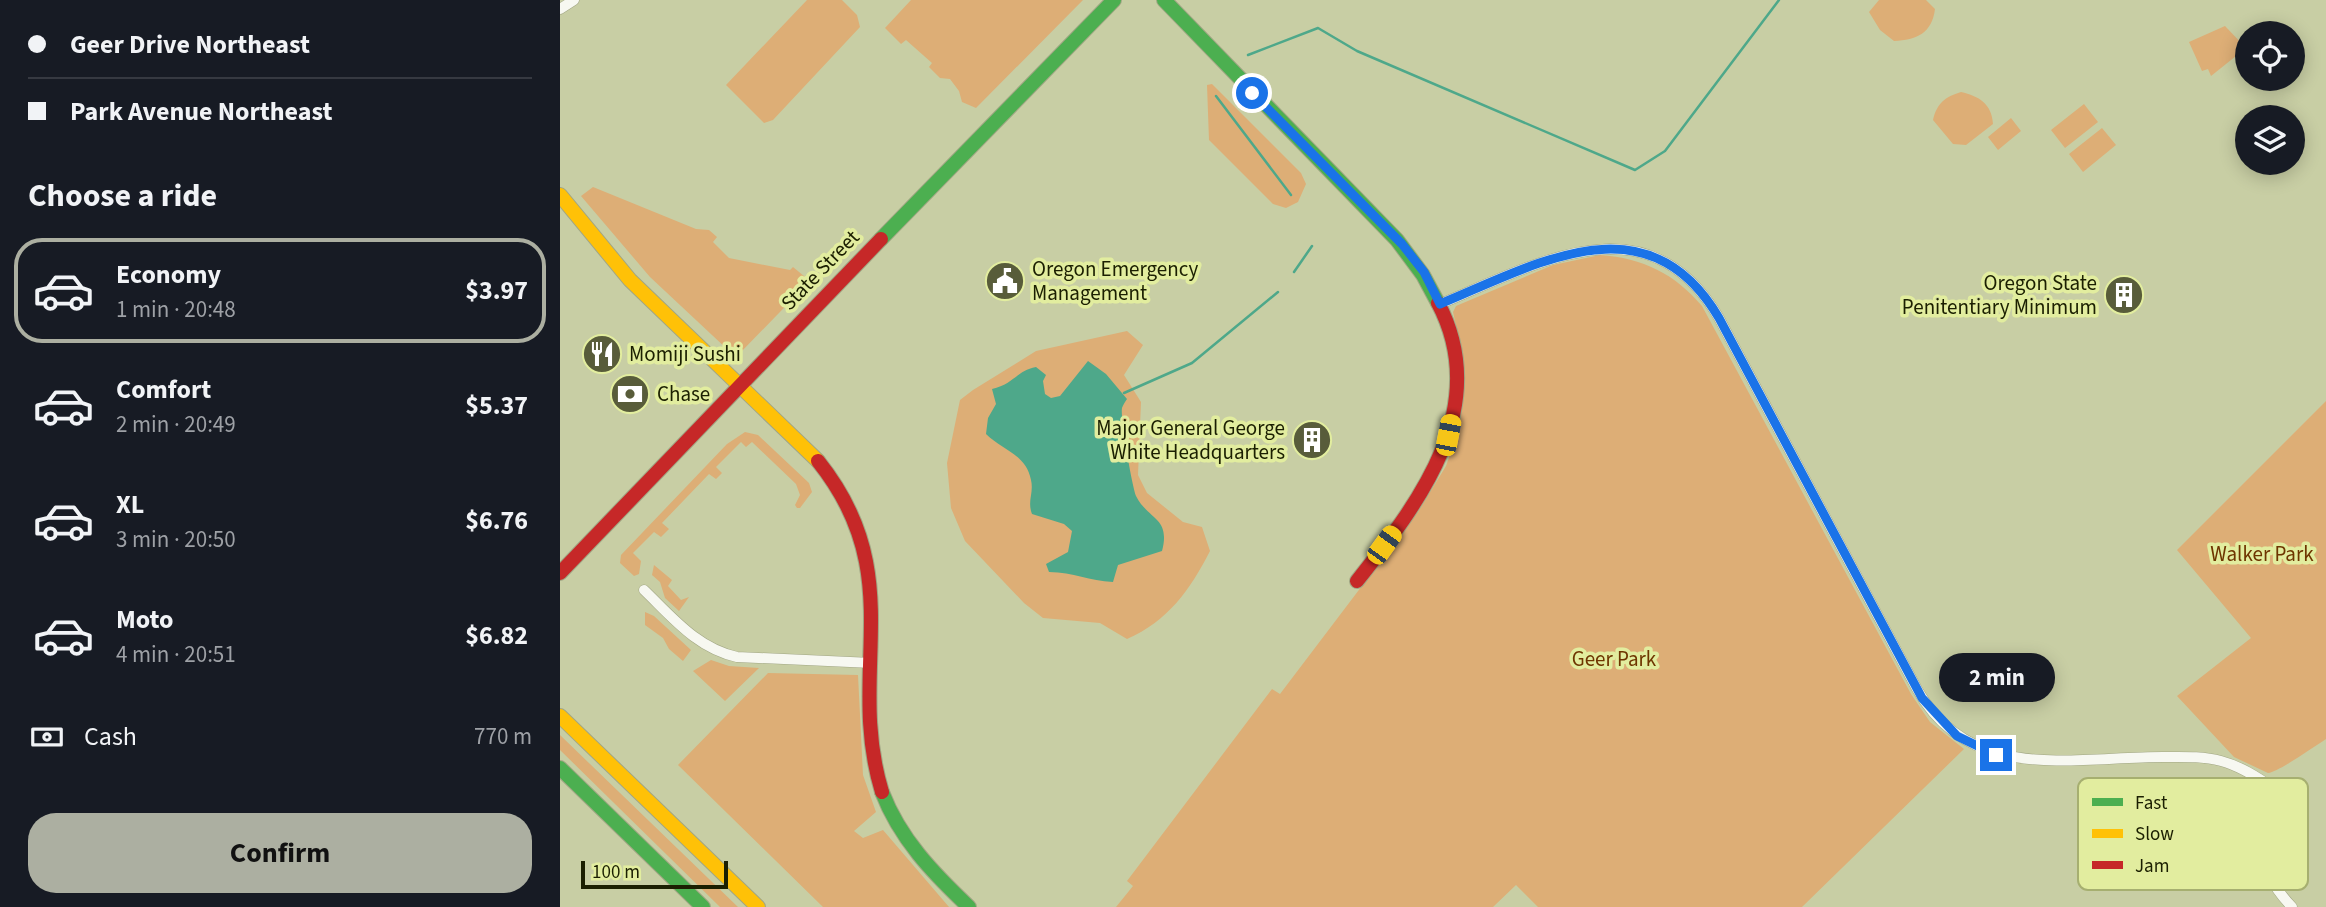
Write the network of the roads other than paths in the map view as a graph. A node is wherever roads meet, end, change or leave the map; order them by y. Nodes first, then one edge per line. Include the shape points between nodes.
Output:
1 (574, 0) edge
2 (1114, 0) edge
3 (1164, 0) edge
4 (560, 9) edge
5 (560, 195) edge
6 (1440, 304) junction
7 (739, 385) junction
8 (560, 573) edge
9 (1357, 581) dead end
10 (644, 590) dead end
11 (872, 663) junction
12 (560, 716) edge
13 (560, 768) edge
14 (2257, 778) edge
15 (2279, 890) edge
16 (703, 907) edge
17 (758, 907) edge
18 (969, 907) edge
19 (2292, 907) edge

1 - 4 street
2 - 7 main road, State Street
3 - 6 main road via 1402,244 1424,272
5 - 7 main road via 630,280
6 - 9 main road via 1455,359 1452,414 1444,450 1421,495
6 - 14 street via 1578,250 1630,251 1654,258 1681,274 1715,310 1917,689 1943,723 1966,742 2009,758 2206,757
7 - 8 main road, State Street
7 - 11 main road via 818,460 851,509 865,542 871,573
10 - 11 street via 688,633 720,653
11 - 18 main road via 870,741 890,812 920,860
12 - 17 main road
13 - 16 main road
15 - 19 street

